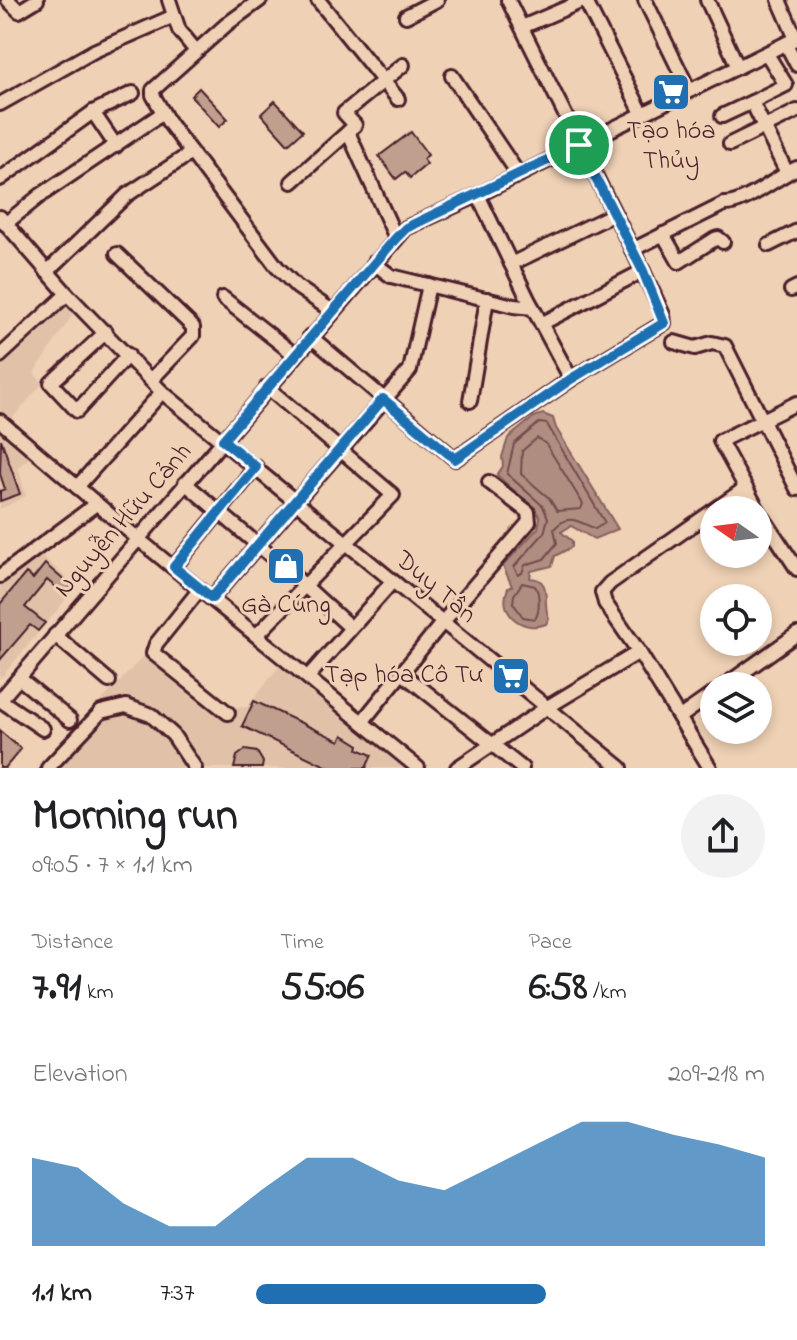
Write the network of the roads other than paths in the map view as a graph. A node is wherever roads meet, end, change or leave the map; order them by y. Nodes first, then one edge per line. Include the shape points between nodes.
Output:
1 (8, 0) edge
2 (37, 0) edge
3 (169, 0) edge
4 (236, 0) edge
5 (260, 0) edge
6 (318, 0) edge
7 (437, 0) edge
8 (508, 0) edge
9 (585, 0) edge
10 (645, 0) edge
11 (707, 0) edge
12 (779, 0) edge
13 (242, 13) junction
14 (174, 16) junction
15 (406, 16) dead end
16 (522, 27) junction
17 (793, 41) edge
18 (196, 51) junction
19 (767, 54) junction
20 (403, 65) dead end
21 (797, 65) edge
22 (738, 67) junction
23 (452, 76) dead end
24 (383, 81) junction
25 (689, 90) junction
26 (133, 93) dead end
27 (398, 99) dead end
28 (752, 102) junction
29 (0, 104) edge
30 (797, 111) edge
31 (93, 112) junction
32 (163, 113) junction
33 (642, 113) junction
34 (722, 116) dead end
35 (765, 129) junction
36 (348, 132) junction
37 (730, 144) dead end
38 (579, 145) junction
39 (116, 146) junction
40 (191, 153) junction
41 (792, 170) edge
42 (519, 175) junction
43 (0, 179) edge
44 (292, 182) dead end
45 (478, 195) junction
46 (614, 214) junction
47 (3, 220) edge
48 (797, 231) edge
49 (663, 234) junction
50 (396, 238) junction
51 (723, 242) dead end
52 (769, 245) dead end
53 (632, 250) junction
54 (117, 254) dead end
55 (374, 263) junction
56 (511, 264) junction
57 (643, 271) junction
58 (47, 272) junction
59 (429, 285) junction
60 (67, 294) junction
61 (223, 298) dead end
62 (487, 299) junction
63 (533, 308) junction
64 (332, 311) junction
65 (543, 323) junction
66 (106, 332) junction
67 (310, 336) junction
68 (674, 342) dead end
69 (128, 355) junction
70 (295, 355) junction
71 (0, 356) edge
72 (571, 379) junction
73 (151, 380) junction
74 (267, 387) junction
75 (162, 392) junction
76 (383, 399) junction
77 (470, 401) dead end
78 (797, 403) edge
79 (0, 421) edge
80 (763, 421) junction
81 (223, 440) junction
82 (340, 449) junction
83 (256, 467) junction
84 (489, 482) dead end
85 (185, 483) junction
86 (77, 487) junction
87 (744, 489) junction
88 (797, 489) edge
89 (749, 496) edge
90 (295, 500) junction
91 (96, 504) junction
92 (219, 512) junction
93 (772, 531) edge
94 (137, 538) junction
95 (346, 543) junction
96 (258, 545) junction
97 (174, 567) junction
98 (797, 569) edge
99 (0, 576) edge
100 (392, 582) junction
101 (305, 586) junction
102 (200, 589) junction
103 (212, 598) junction
104 (442, 623) junction
105 (351, 628) junction
106 (797, 634) edge
107 (55, 635) junction
108 (257, 635) junction
109 (639, 652) junction
110 (744, 672) edge
111 (402, 673) junction
112 (308, 677) junction
113 (19, 678) junction
114 (109, 681) dead end
115 (0, 700) edge
116 (700, 703) edge
117 (546, 708) junction
118 (228, 713) dead end
119 (680, 717) junction
120 (70, 720) dead end
121 (362, 722) junction
122 (43, 729) dead end
123 (493, 744) junction
124 (48, 768) edge
125 (195, 768) edge
126 (418, 768) edge
127 (457, 768) edge
128 (522, 768) edge
129 (621, 768) edge
130 (710, 768) edge

1 - 2 street via 19,11
3 - 14 street
4 - 13 street
5 - 13 street
6 - 24 street
7 - 15 street
8 - 16 street
9 - 16 street
9 - 33 street
10 - 25 street
11 - 22 street
12 - 17 street
13 - 18 street
14 - 18 street
14 - 29 street via 94,51
16 - 38 street
17 - 19 street, Nguyễn Hữu Cảnh
17 - 21 street
18 - 32 street via 153,90
19 - 22 street, Nguyễn Hữu Cảnh
19 - 28 street via 786,85
20 - 24 street
22 - 25 street, Nguyễn Hữu Cảnh
23 - 42 street
24 - 27 street
24 - 36 street via 344,113 355,125
25 - 33 street, Nguyễn Hữu Cảnh
26 - 31 street
28 - 34 street
28 - 35 street
30 - 35 street
31 - 39 street
31 - 43 street
32 - 39 street
32 - 40 street
33 - 38 street, Nguyễn Hữu Cảnh
35 - 37 street
35 - 41 street
36 - 44 street
36 - 50 street
38 - 42 street, Nguyễn Hữu Cảnh
38 - 46 street
39 - 47 street
40 - 58 street via 127,195
40 - 64 street via 277,267
41 - 49 street
42 - 45 street, Nguyễn Hữu Cảnh
45 - 50 street, Nguyễn Hữu Cảnh via 406,228
45 - 56 street
46 - 53 street
46 - 56 street
47 - 58 street, Duy Tân
48 - 52 street
49 - 51 street via 679,262 718,238
49 - 53 street
50 - 55 street, Nguyễn Hữu Cảnh
53 - 57 street
54 - 73 street via 193,327 194,333
55 - 59 street via 391,276
55 - 64 street, Nguyễn Hữu Cảnh
56 - 63 street
57 - 65 street
57 - 72 street via 664,323
58 - 60 street, Duy Tân
59 - 62 street
59 - 76 street via 410,370
60 - 66 street, Duy Tân
60 - 71 street
61 - 70 street
62 - 63 street
62 - 77 street
63 - 65 street
64 - 67 street, Nguyễn Hữu Cảnh
65 - 72 street
66 - 69 street, Duy Tân
66 - 69 street via 51,383 77,411
67 - 70 street, Nguyễn Hữu Cảnh
67 - 76 street
68 - 80 street via 695,348 725,346
69 - 73 street, Duy Tân
70 - 74 street, Nguyễn Hữu Cảnh
72 - 76 street via 455,459
73 - 75 street, Duy Tân
74 - 81 street, Nguyễn Hữu Cảnh
74 - 82 street
75 - 81 street, Duy Tân
75 - 86 street
76 - 82 street
78 - 80 street
79 - 86 street
80 - 87 street via 720,441
80 - 88 street
81 - 83 street, Duy Tân
81 - 85 street, Nguyễn Hữu Cảnh
82 - 90 street
82 - 95 street via 393,495
83 - 90 street, Duy Tân
83 - 92 street
84 - 104 street via 528,512 529,522
85 - 92 street
85 - 94 street, Nguyễn Hữu Cảnh
86 - 91 street
87 - 89 street
87 - 109 street via 602,592
90 - 95 street, Duy Tân
90 - 96 street
91 - 94 street
91 - 99 street
92 - 96 street
92 - 97 street
93 - 98 street
94 - 97 street
94 - 107 street, Nguyễn Hữu Cảnh
95 - 100 street, Duy Tân
95 - 101 street
96 - 101 street
96 - 103 street
97 - 102 street
100 - 104 street, Duy Tân
100 - 105 street
101 - 105 street
101 - 108 street
102 - 103 street
102 - 118 street via 153,653
103 - 108 street
104 - 111 street
104 - 117 street, Duy Tân
105 - 112 street
106 - 110 street
107 - 113 street, Nguyễn Hữu Cảnh
107 - 114 street
108 - 112 street
109 - 117 street
109 - 119 street
111 - 121 street
111 - 123 street
112 - 121 street
113 - 115 street, Nguyễn Hữu Cảnh
113 - 120 street
115 - 122 street
116 - 119 street
117 - 123 street
117 - 129 street, Duy Tân
119 - 130 street
121 - 126 street
123 - 127 street
123 - 128 street
124 - 125 street via 101,712 126,706 151,715 173,735

